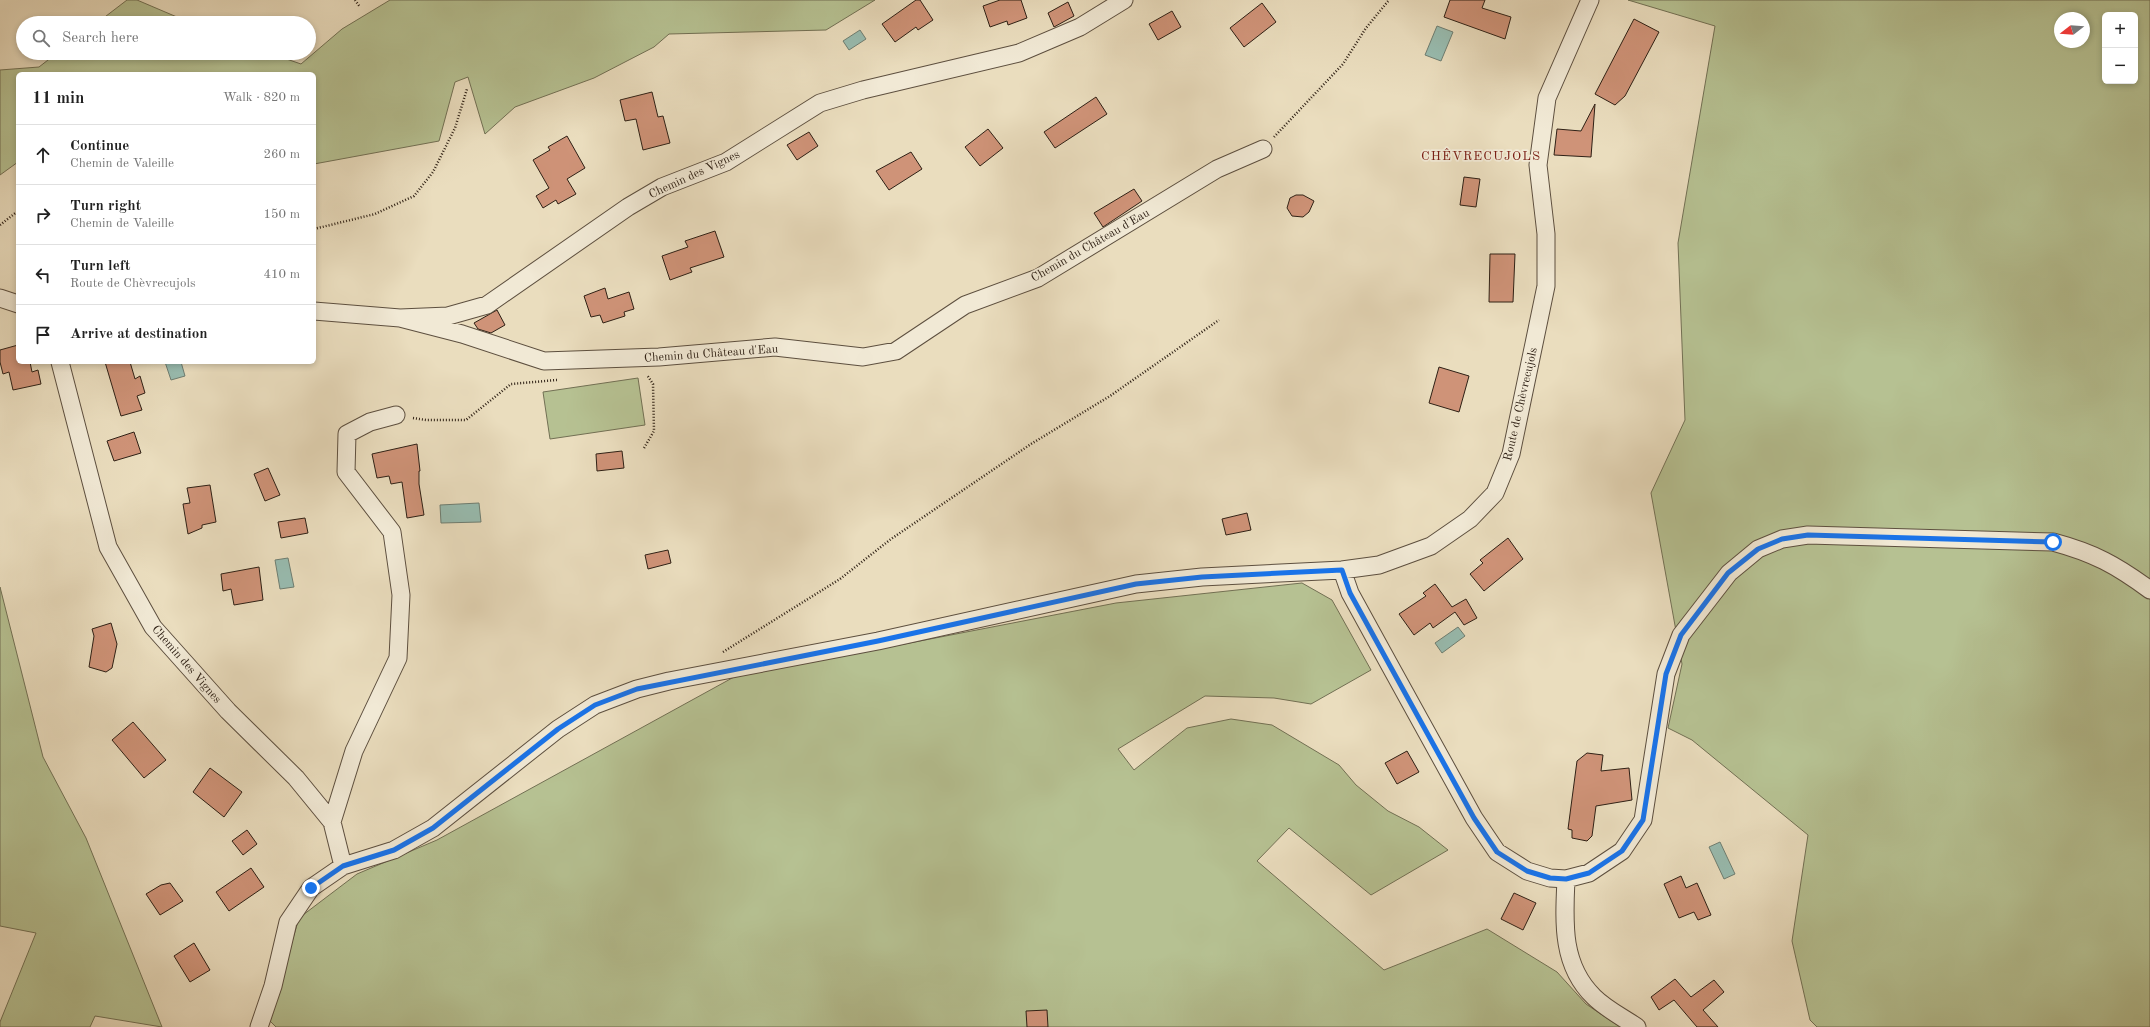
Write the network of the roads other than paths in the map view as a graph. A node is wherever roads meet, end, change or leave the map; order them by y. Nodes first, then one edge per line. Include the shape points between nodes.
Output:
1 (1124, 0) edge
2 (1590, 0) edge
3 (1263, 149) road end
4 (0, 298) edge
5 (16, 303) edge
6 (316, 312) edge
7 (400, 318) junction
8 (61, 364) edge
9 (396, 415) road end
10 (1342, 570) junction
11 (2150, 590) edge
12 (332, 822) junction
13 (343, 866) junction
14 (1566, 879) junction
15 (259, 1027) edge
16 (1637, 1027) edge

1 - 7 street, Chemin des Vignes via 1080,27 1019,53 820,102 726,162 662,187 628,207 487,305 448,316
2 - 10 street, Route de Chèvrecujols via 1547,98 1538,165 1546,234 1546,286 1511,454 1495,493 1470,520 1431,546 1379,565
3 - 7 street, Chemin du Château d'Eau via 1217,169 1038,278 965,305 896,351 863,357 774,347 659,357 544,361 462,334
4 - 5 street
6 - 7 street, Chemin des Vignes
8 - 12 street, Chemin des Vignes via 108,547 154,627 228,711 296,778
9 - 12 street via 370,422 347,434 346,472 392,532 401,595 398,658 354,751
10 - 13 street, Route de Chèvrecujols via 1202,577 1136,584 878,641 637,689 595,705 558,729 433,828 394,850
10 - 14 street via 1350,593 1378,645 1474,818 1497,852 1527,871 1550,878
11 - 14 street via 2121,568 2082,550 2053,542 1808,535 1782,539 1758,549 1728,573 1681,635 1666,674 1643,820 1622,851 1589,873
12 - 13 street, Chemin des Vignes
13 - 15 street, Route de Chèvrecujols via 311,888 288,922 273,986
14 - 16 street via 1564,920 1567,952 1578,977 1594,998

